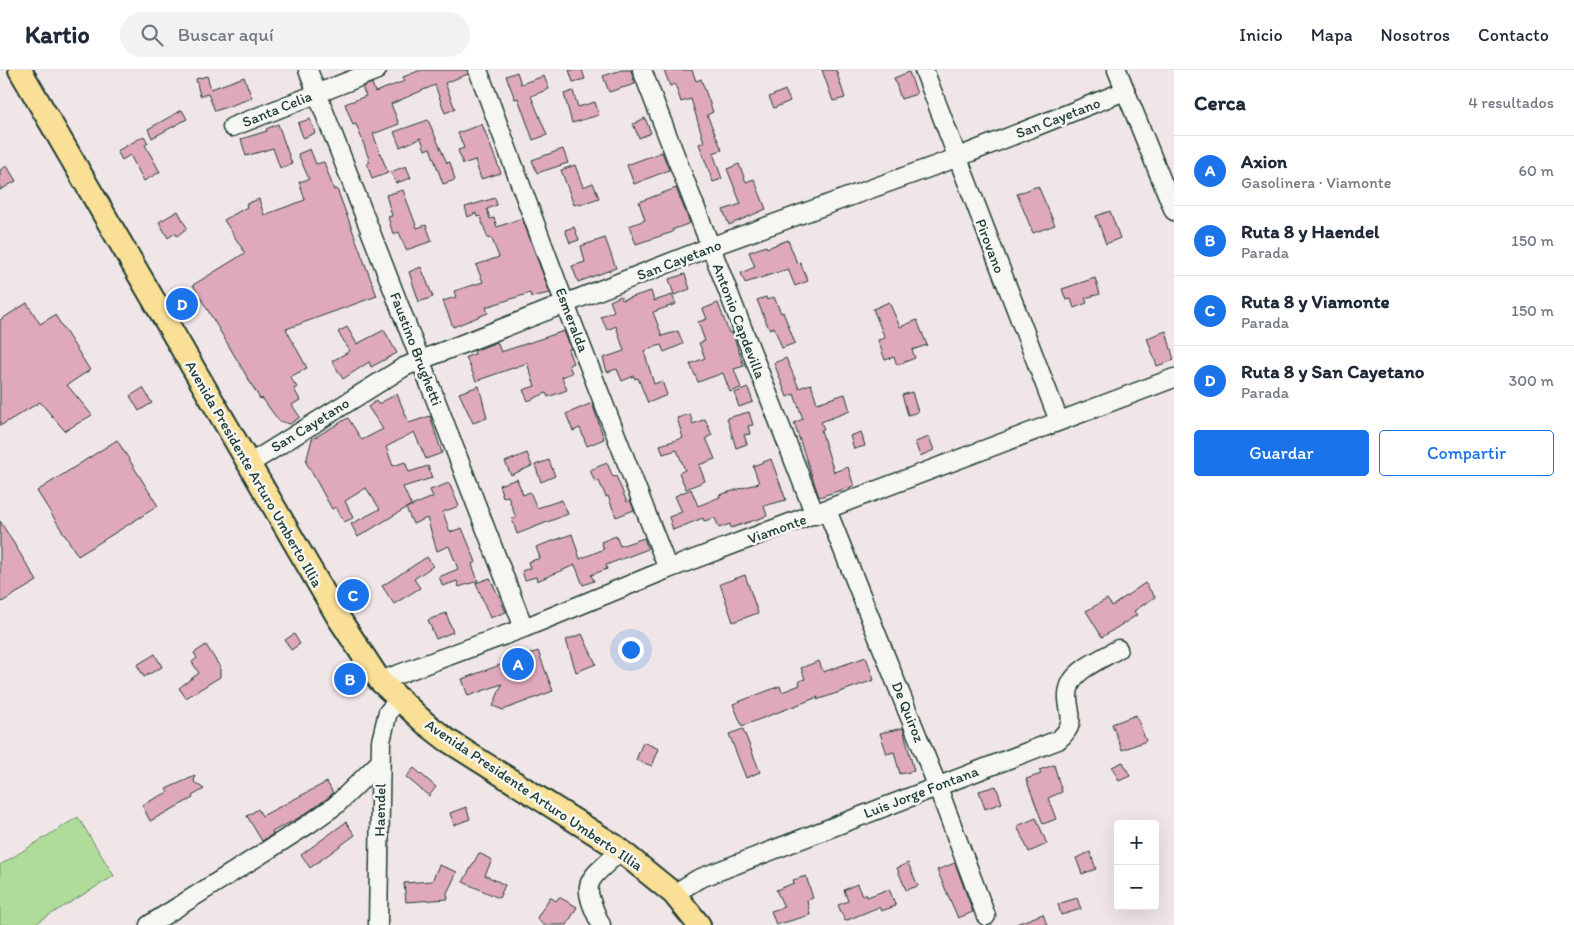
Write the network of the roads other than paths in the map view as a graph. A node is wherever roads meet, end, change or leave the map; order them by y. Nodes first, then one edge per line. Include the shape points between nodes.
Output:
1 (20, 70) edge
2 (308, 70) edge
3 (377, 70) edge
4 (478, 70) edge
5 (642, 70) edge
6 (924, 70) edge
7 (1117, 70) edge
8 (1125, 91) junction
9 (316, 92) junction
10 (232, 127) dead end
11 (956, 158) junction
12 (1174, 211) edge
13 (710, 247) junction
14 (565, 304) junction
15 (420, 360) junction
16 (1174, 378) edge
17 (1058, 421) junction
18 (249, 464) junction
19 (821, 512) junction
20 (668, 569) junction
21 (524, 628) junction
22 (1118, 649) dead end
23 (380, 680) junction
24 (399, 700) junction
25 (380, 762) junction
26 (937, 786) junction
27 (621, 850) junction
28 (674, 894) junction
29 (986, 916) dead end
30 (149, 925) edge
31 (378, 925) edge
32 (601, 925) edge
33 (699, 925) edge

1 - 18 main road, Avenida Presidente Arturo Umberto Illia
2 - 9 street, Faustino Brughetti
3 - 9 street, Santa Celia
4 - 14 street, Esmeralda
5 - 13 street, Antonio Capdevilla
6 - 11 street, Pirovano
7 - 8 street
8 - 11 street, San Cayetano
8 - 12 street
9 - 10 street, Santa Celia
9 - 15 street, Faustino Brughetti
11 - 13 street, San Cayetano
11 - 17 street, Pirovano
13 - 14 street, San Cayetano
13 - 19 street, Antonio Capdevilla
14 - 15 street, San Cayetano
14 - 20 street, Esmeralda
15 - 18 street, San Cayetano
15 - 21 street, Faustino Brughetti
16 - 17 street, Viamonte
17 - 19 street, Viamonte
18 - 23 main road, Avenida Presidente Arturo Umberto Illia via 338,617
19 - 20 street, Viamonte
19 - 26 street, De Quiroz
20 - 21 street, Viamonte
21 - 23 street, Viamonte
22 - 26 street, Luis Jorge Fontana via 1080,673 1071,683 1071,723 1069,731 1058,740
23 - 24 main road, Avenida Presidente Arturo Umberto Illia
24 - 25 street, Haendel via 388,712 384,723
24 - 27 main road, Avenida Presidente Arturo Umberto Illia via 447,740
25 - 30 street via 336,805
25 - 31 street, Haendel
26 - 28 street, Luis Jorge Fontana via 698,879
26 - 29 street, De Quiroz
27 - 28 main road, Avenida Presidente Arturo Umberto Illia
27 - 32 street via 587,888 588,899
28 - 33 main road, Avenida Presidente Arturo Umberto Illia

